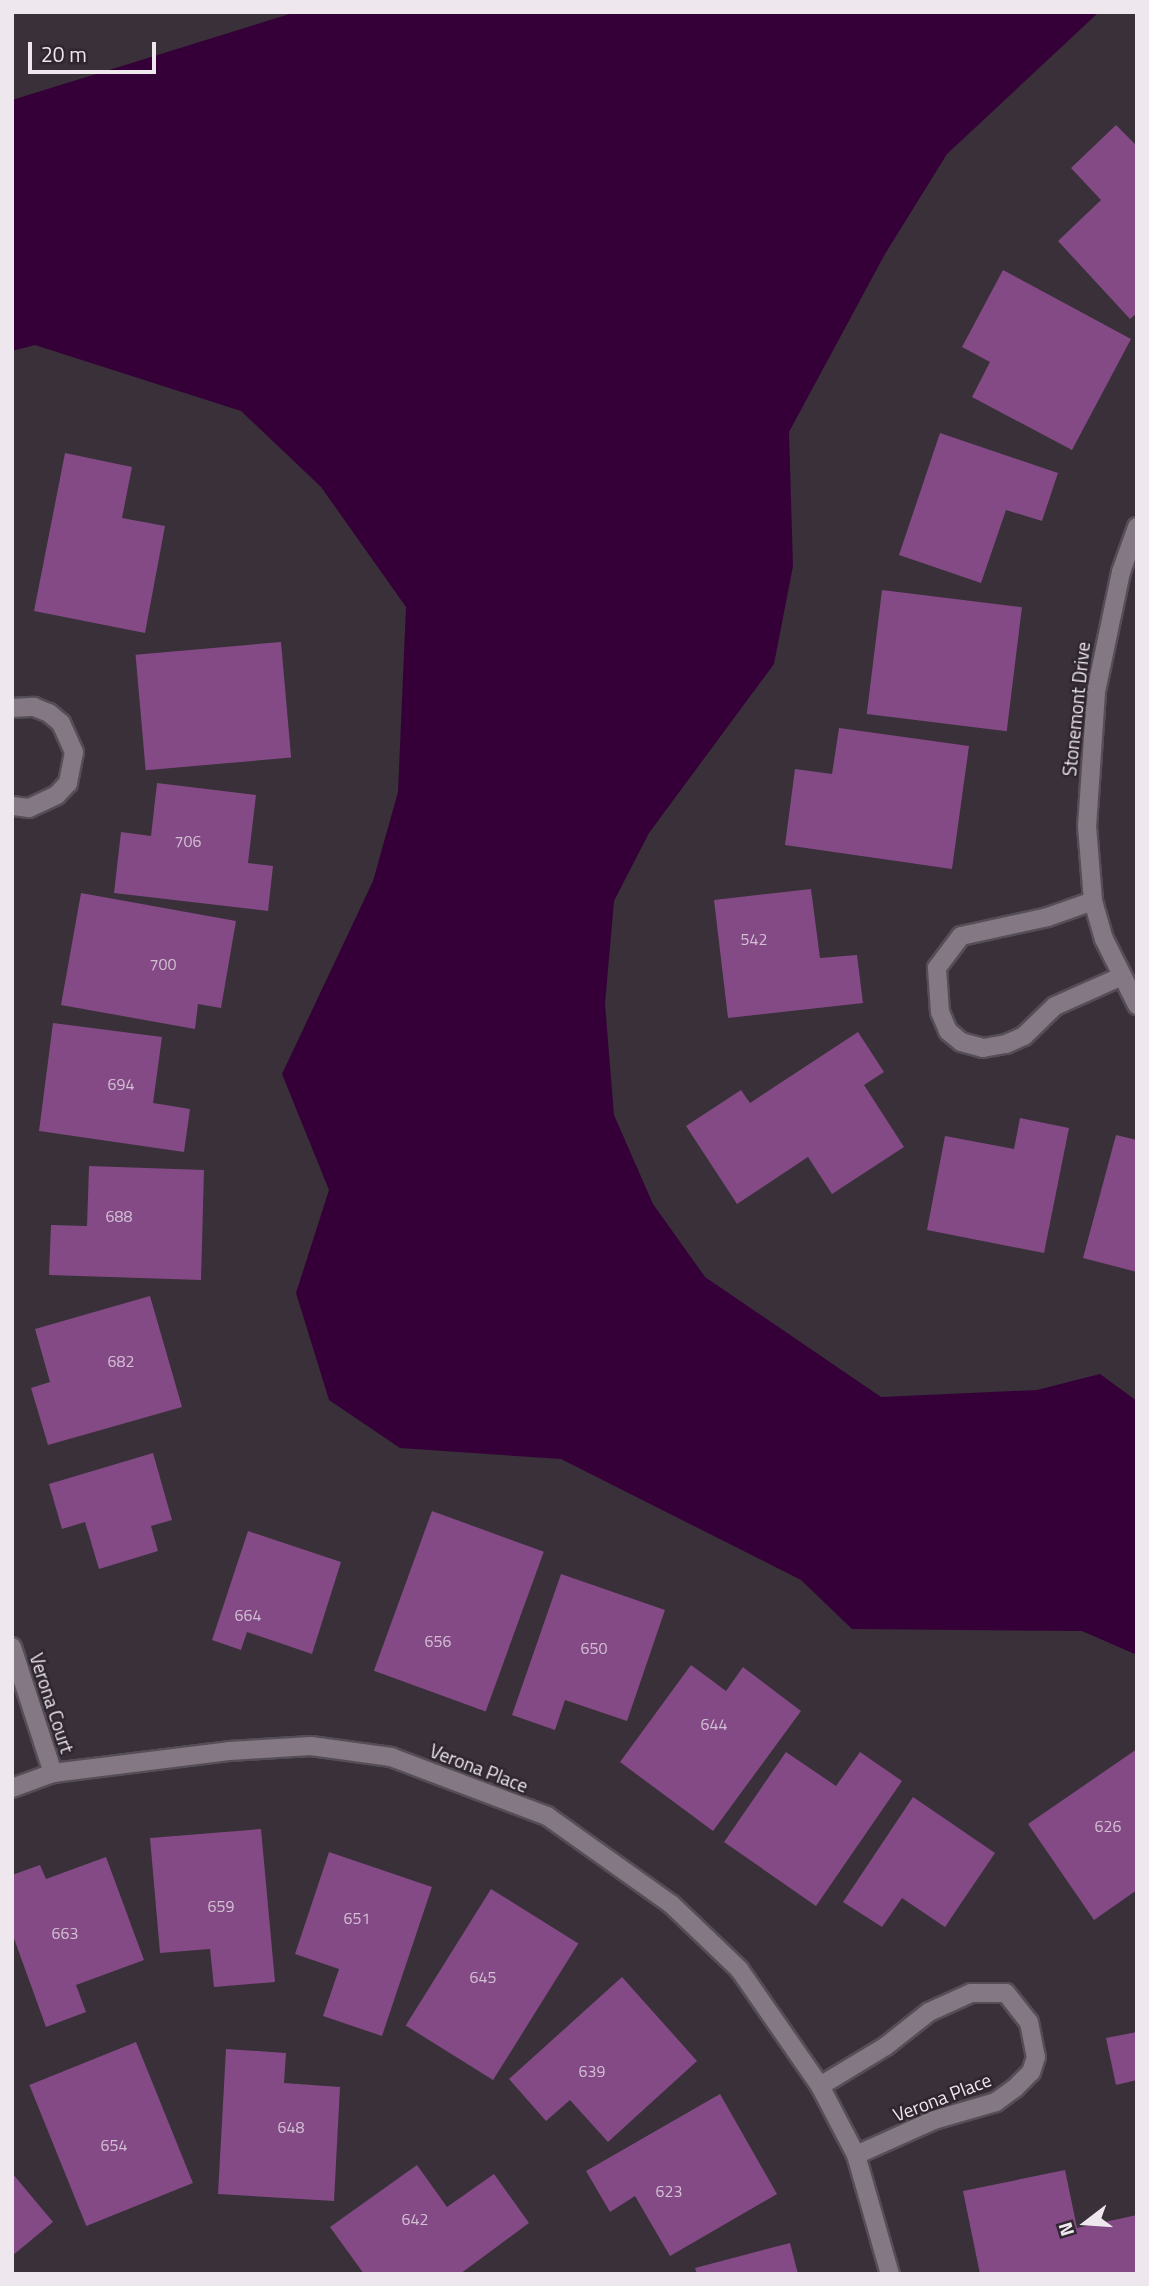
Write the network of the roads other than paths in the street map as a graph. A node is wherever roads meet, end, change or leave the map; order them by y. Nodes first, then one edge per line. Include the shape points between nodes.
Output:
1 (1137, 527) edge
2 (12, 708) edge
3 (13, 808) edge
4 (1093, 901) junction
5 (1120, 977) junction
6 (1137, 1005) edge
7 (12, 1647) edge
8 (52, 1773) junction
9 (12, 1788) edge
10 (820, 2086) junction
11 (856, 2155) junction
12 (890, 2274) edge

1 - 4 street, Stonemont Drive via 1121,572 1096,692 1087,826
2 - 3 street via 34,707 49,713 65,730 74,752 71,775 57,795 36,806
4 - 5 street, Stonemont Drive
4 - 5 street via 1048,917 961,936 937,968 940,1012 948,1031 961,1042 983,1048 1006,1044 1024,1036 1055,1006
5 - 6 street, Stonemont Drive
7 - 8 street, Verona Court
8 - 9 street, Verona Place
8 - 10 street, Verona Place via 229,1751 311,1746 391,1757 547,1816 671,1904 738,1969
10 - 11 street, Verona Place
10 - 11 street, Verona Place via 887,2046 929,2012 971,1993 1006,1993 1029,2022 1036,2057 1031,2072 1015,2088 996,2102 934,2120
11 - 12 street, Verona Place

